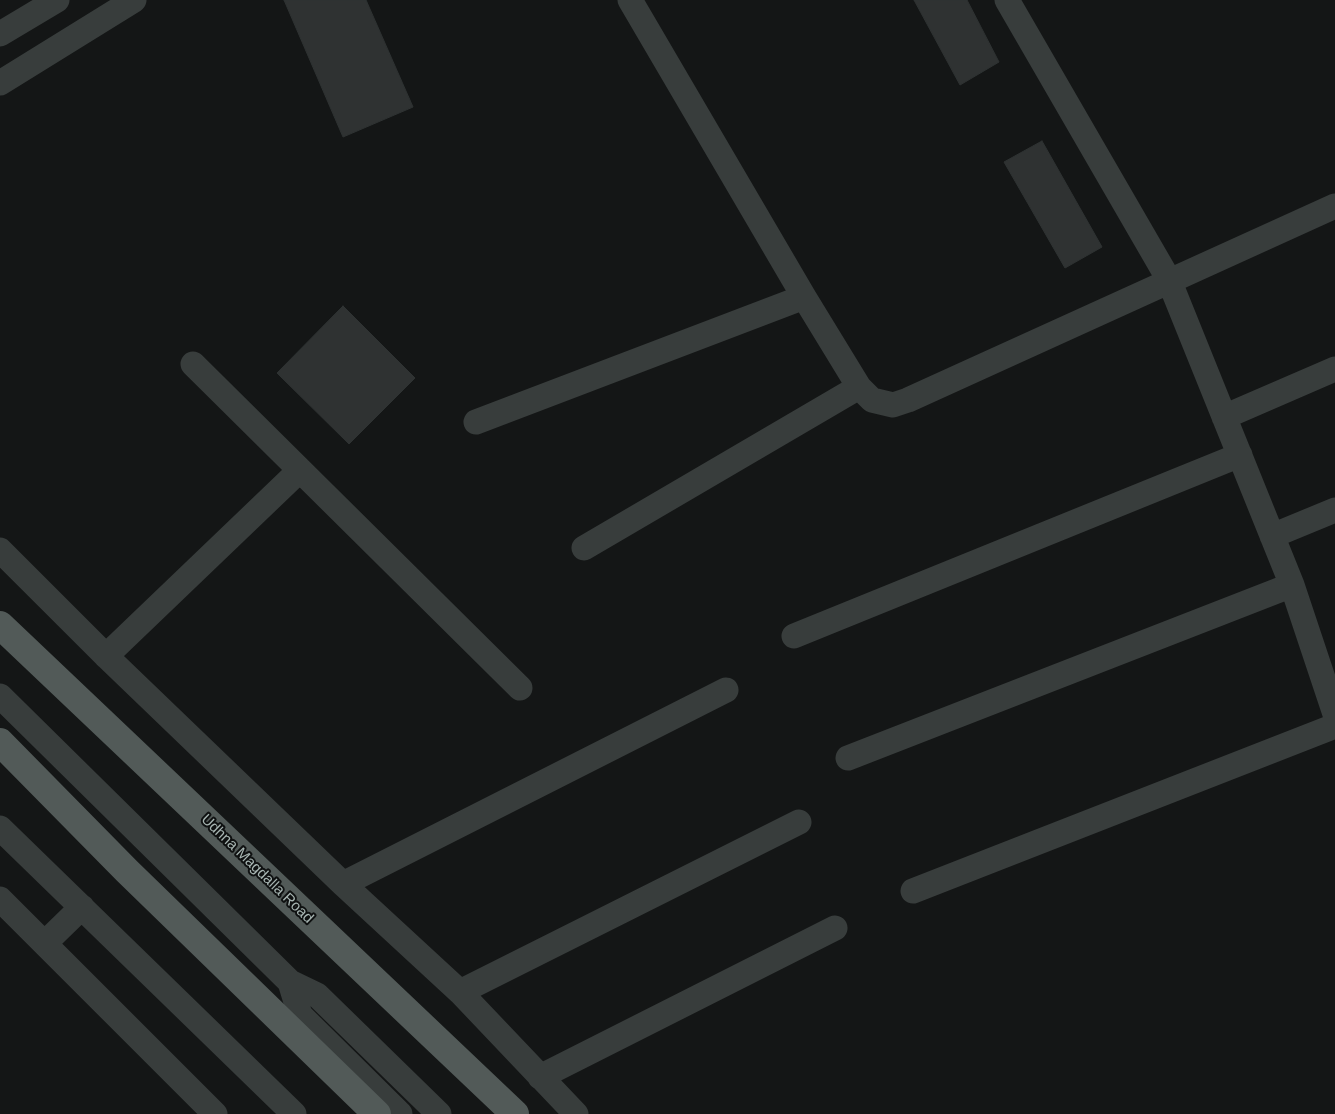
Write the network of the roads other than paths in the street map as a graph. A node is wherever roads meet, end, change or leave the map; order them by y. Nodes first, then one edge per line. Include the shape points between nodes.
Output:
1 (57, 0) edge
2 (134, 0) edge
3 (630, 0) edge
4 (1007, 0) edge
5 (0, 34) edge
6 (0, 83) edge
7 (1335, 206) edge
8 (1169, 280) junction
9 (804, 297) junction
10 (193, 364) dead end
11 (1335, 369) edge
12 (859, 387) junction
13 (1224, 417) junction
14 (476, 422) dead end
15 (1240, 454) junction
16 (300, 470) junction
17 (1335, 510) edge
18 (1272, 536) junction
19 (584, 548) dead end
20 (0, 550) edge
21 (1292, 585) junction
22 (0, 625) edge
23 (794, 636) dead end
24 (106, 656) junction
25 (1329, 678) edge
26 (520, 688) dead end
27 (726, 690) dead end
28 (0, 696) edge
29 (1335, 714) edge
30 (1335, 726) edge
31 (0, 742) edge
32 (848, 758) dead end
33 (799, 822) dead end
34 (0, 828) edge
35 (343, 884) junction
36 (913, 891) dead end
37 (0, 899) edge
38 (82, 908) junction
39 (835, 928) dead end
40 (45, 943) junction
41 (290, 982) junction
42 (460, 992) junction
43 (540, 1077) junction
44 (215, 1114) edge
45 (294, 1114) edge
46 (376, 1114) edge
47 (400, 1114) edge
48 (439, 1114) edge
49 (514, 1114) edge
50 (576, 1114) edge

1 - 5 street
2 - 6 street
3 - 9 street
4 - 8 street
7 - 8 street
8 - 12 street via 908,400 893,405 872,400
8 - 13 street
9 - 12 street
9 - 14 street
10 - 16 street
11 - 13 street
12 - 19 street
13 - 15 street
15 - 18 street
15 - 23 street
16 - 24 street
16 - 26 street
17 - 18 street
18 - 21 street
20 - 24 street
21 - 25 street
21 - 32 street
22 - 49 main road, Udhna Magdalla Road
24 - 35 street
25 - 29 street
27 - 35 street
28 - 41 street
30 - 36 street
31 - 46 main road
33 - 42 street
34 - 38 street
35 - 42 street
37 - 40 street
38 - 40 street
38 - 45 street
39 - 43 street
40 - 44 street
41 - 47 street via 300,1016
41 - 48 street via 317,995
42 - 43 street
43 - 50 street

